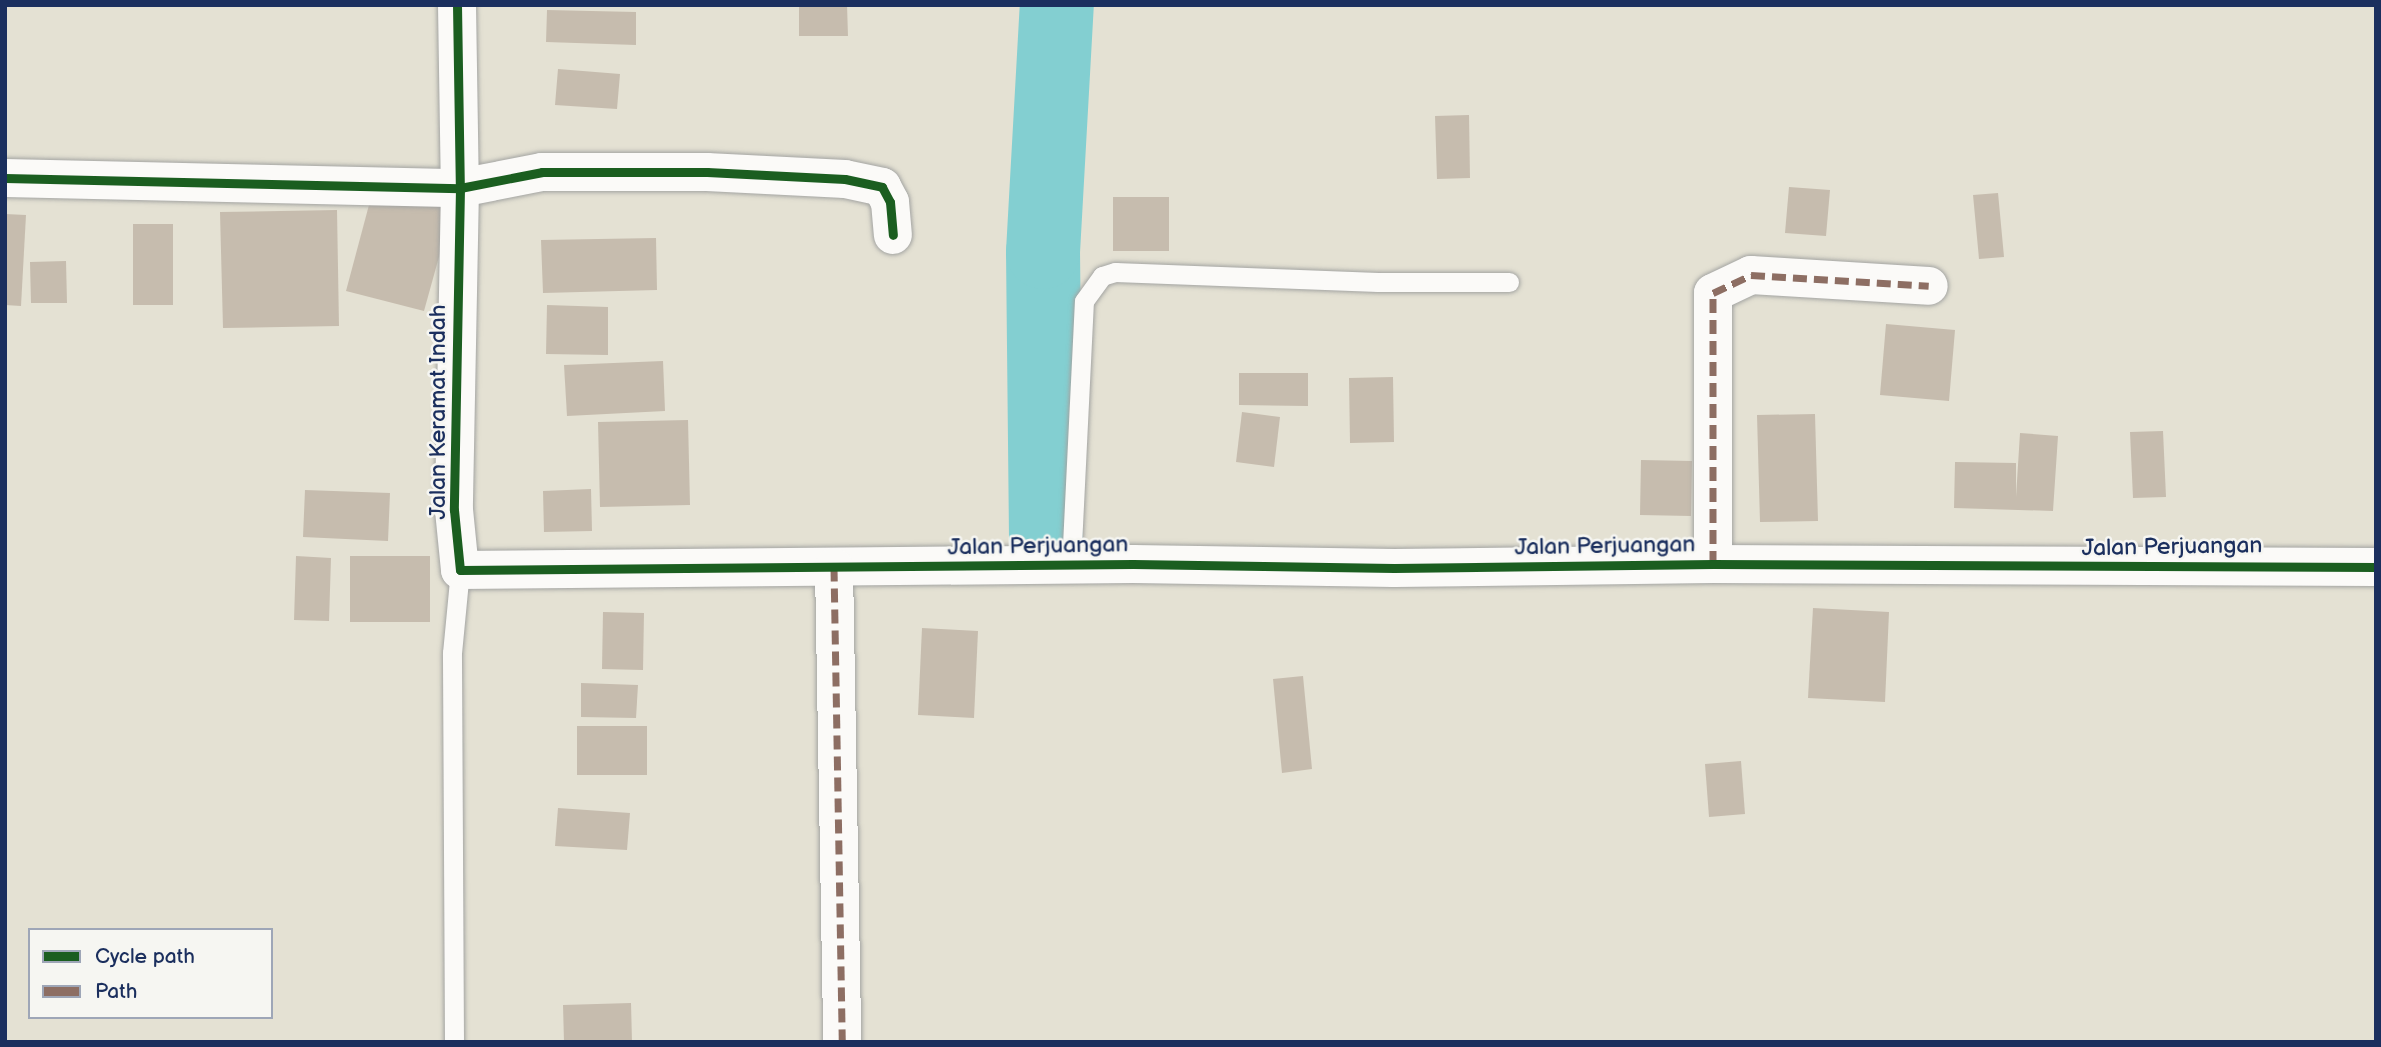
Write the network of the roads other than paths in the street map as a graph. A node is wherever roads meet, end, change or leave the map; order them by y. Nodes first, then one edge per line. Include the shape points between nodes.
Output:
1 (457, 5) edge
2 (5, 178) edge
3 (460, 188) junction
4 (893, 235) dead end
5 (1509, 282) dead end
6 (1929, 286) dead end
7 (1713, 564) junction
8 (1071, 566) junction
9 (834, 567) junction
10 (2376, 567) edge
11 (460, 570) junction
12 (454, 1042) edge
13 (842, 1042) edge

1 - 3 street, Jalan Keramat Indah
2 - 3 street
3 - 4 street via 542,172 707,172 868,181 882,187 890,202
3 - 11 street, Jalan Keramat Indah via 454,510
5 - 8 lane via 1115,272 1102,276 1084,301
6 - 7 street via 1751,275 1713,293
7 - 8 street, Jalan Perjuangan
7 - 10 street, Jalan Perjuangan
8 - 9 street, Jalan Perjuangan
9 - 11 street
9 - 13 street
11 - 12 lane via 452,653

